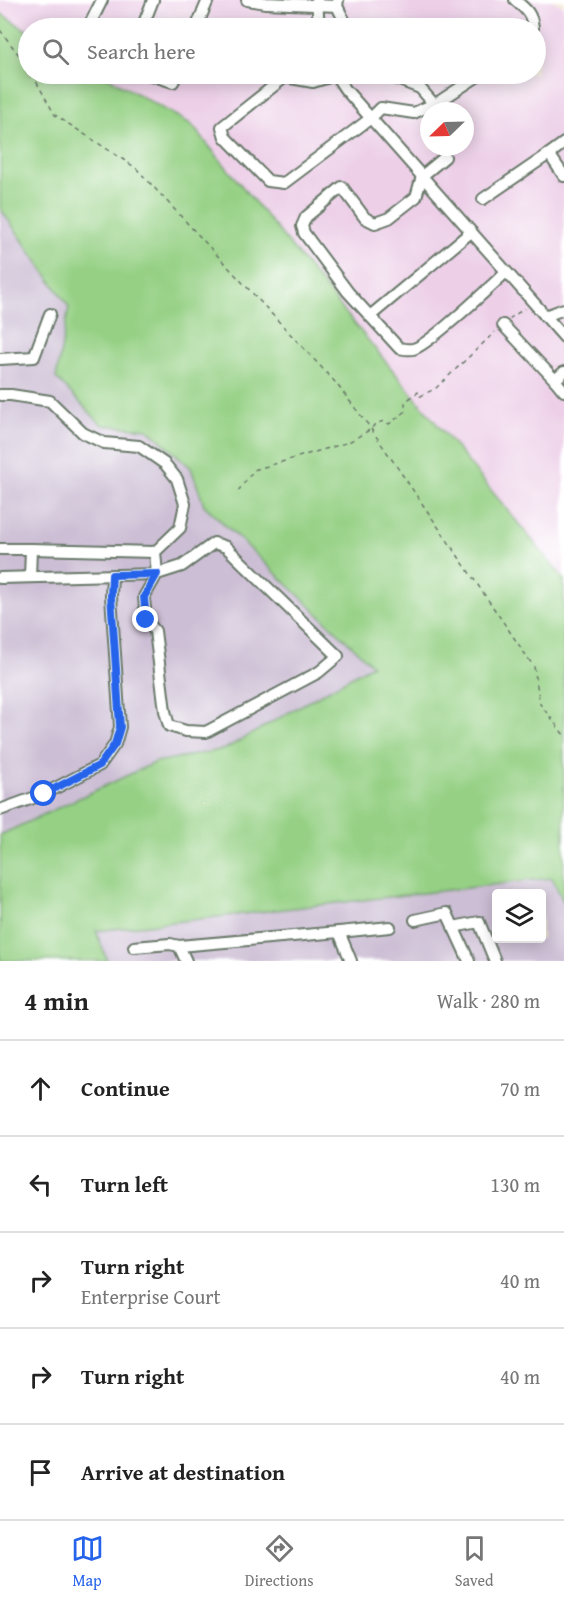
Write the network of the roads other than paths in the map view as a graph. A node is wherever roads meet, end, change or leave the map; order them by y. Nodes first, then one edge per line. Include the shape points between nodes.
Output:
1 (102, 0) edge
2 (153, 0) edge
3 (208, 0) edge
4 (247, 0) edge
5 (515, 0) edge
6 (317, 2) edge
7 (337, 3) edge
8 (93, 18) edge
9 (146, 18) edge
10 (200, 18) edge
11 (318, 18) edge
12 (344, 18) edge
13 (532, 18) edge
14 (276, 84) edge
15 (342, 84) edge
16 (410, 84) edge
17 (465, 84) edge
18 (432, 102) edge
19 (437, 102) edge
20 (420, 110) edge
21 (371, 118) junction
22 (564, 143) edge
23 (549, 154) junction
24 (445, 157) dead end
25 (422, 176) junction
26 (564, 176) edge
27 (483, 200) dead end
28 (471, 232) junction
29 (506, 272) junction
30 (564, 309) edge
31 (50, 314) dead end
32 (370, 316) junction
33 (545, 316) junction
34 (503, 325) road end
35 (564, 337) edge
36 (0, 359) edge
37 (564, 372) edge
38 (555, 380) junction
39 (564, 391) edge
40 (0, 395) edge
41 (0, 549) edge
42 (31, 549) junction
43 (155, 552) junction
44 (157, 574) junction
45 (112, 575) junction
46 (30, 577) junction
47 (0, 578) edge
48 (0, 810) edge
49 (416, 920) dead end
50 (390, 927) dead end
51 (453, 927) junction
52 (339, 932) junction
53 (179, 946) junction
54 (134, 947) dead end
55 (186, 961) edge
56 (351, 961) edge
57 (469, 961) edge
58 (495, 961) edge

1 - 8 street
2 - 9 street
3 - 10 street
4 - 6 street
5 - 13 street
6 - 7 street
6 - 11 street
7 - 12 street
14 - 21 street via 222,127 225,137 268,181 284,183
15 - 21 street
16 - 18 street via 420,88
17 - 19 street
20 - 21 street via 414,113 381,108
21 - 25 street
22 - 23 street
23 - 26 street
23 - 27 street
24 - 25 street
25 - 28 street
25 - 32 street via 416,198 389,218 375,223 365,218 342,187 306,217 302,225 348,292
28 - 29 street
28 - 32 street
29 - 32 street via 415,349 399,348
29 - 33 street
30 - 33 street
31 - 36 street via 34,357
33 - 35 street
34 - 38 street
37 - 38 street
38 - 39 street
40 - 43 street via 50,401 83,434 104,443 139,446 165,464 177,479 185,504 180,528
41 - 42 street
42 - 43 street
42 - 46 street
43 - 44 street
44 - 44 street via 182,566 214,543 226,547 338,656 319,672 206,732 169,726 155,632 146,620 144,597
44 - 45 street
45 - 46 street
45 - 48 street via 120,727 115,744 100,765 44,794
46 - 47 street
49 - 51 street via 447,913
50 - 52 street
51 - 57 street
51 - 58 street via 479,922
52 - 53 street
52 - 56 street
53 - 54 street
53 - 55 street

